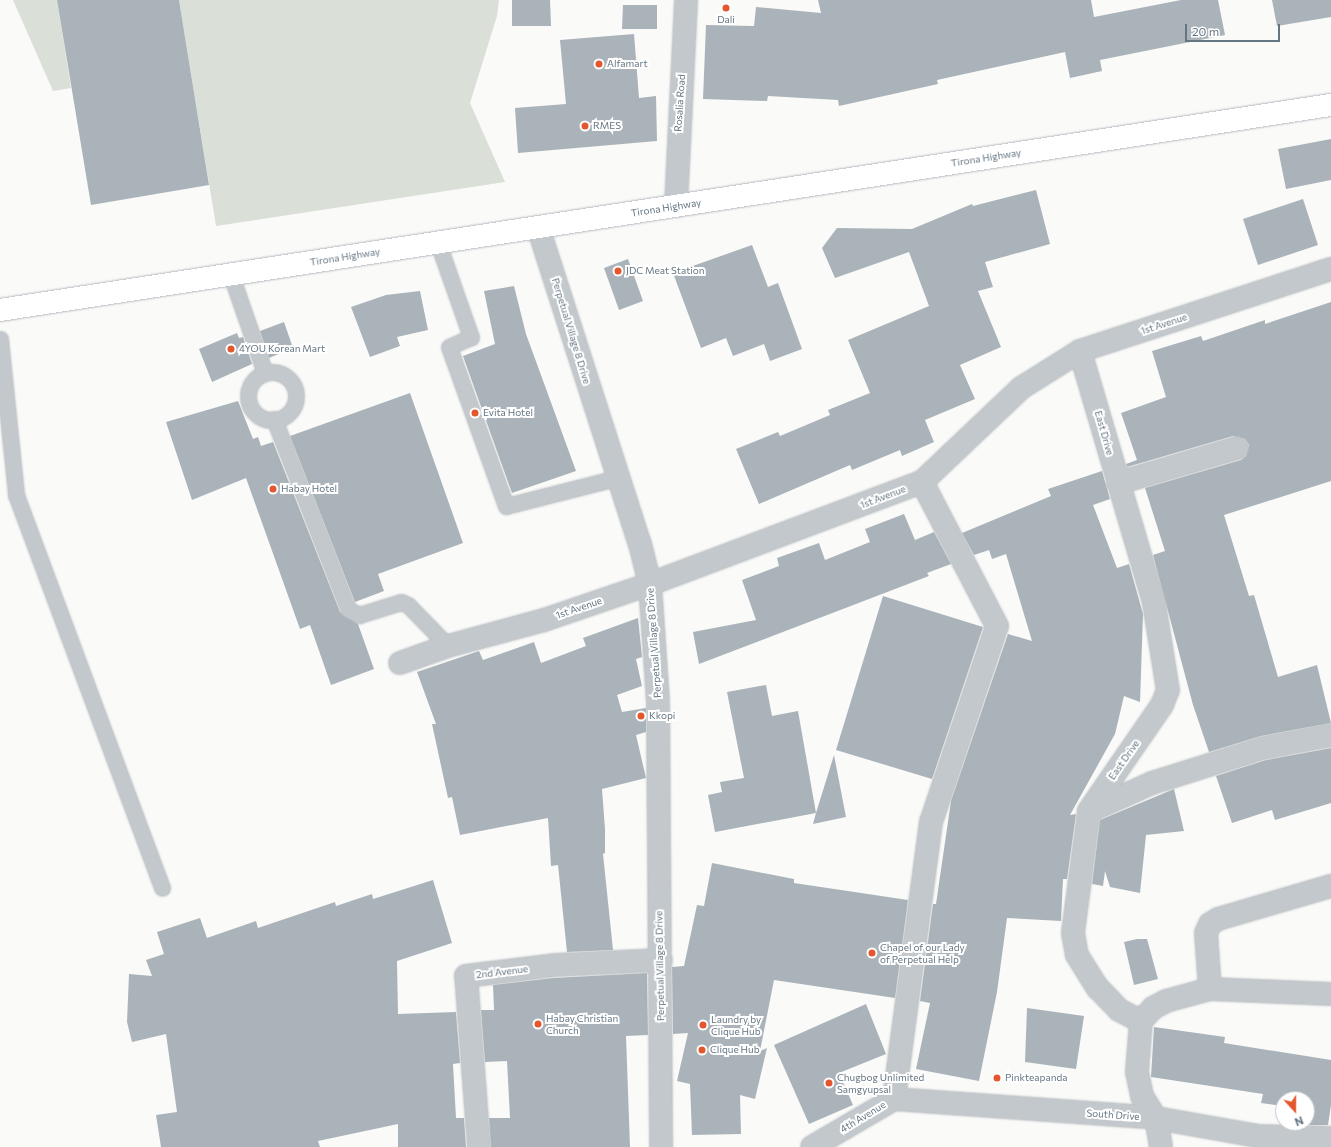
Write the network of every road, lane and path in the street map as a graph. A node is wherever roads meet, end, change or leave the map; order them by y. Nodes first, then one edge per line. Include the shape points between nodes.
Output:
1 (686, 0) edge
2 (1331, 105) edge
3 (676, 206) junction
4 (538, 227) junction
5 (438, 243) junction
6 (1331, 269) edge
7 (231, 275) junction
8 (0, 310) edge
9 (0, 339) edge
10 (1080, 351) junction
11 (265, 373) junction
12 (274, 419) junction
13 (1237, 448) dead end
14 (617, 478) junction
15 (922, 482) junction
16 (1118, 483) junction
17 (650, 584) junction
18 (448, 646) junction
19 (400, 663) dead end
20 (1331, 735) edge
21 (1089, 811) junction
22 (1331, 886) edge
23 (162, 888) dead end
24 (661, 960) junction
25 (1210, 989) junction
26 (1331, 994) edge
27 (1141, 1021) junction
28 (894, 1099) junction
29 (1156, 1118) junction
30 (1331, 1138) edge
31 (1261, 1142) edge
32 (816, 1146) edge
33 (479, 1147) edge
34 (661, 1147) edge
35 (1161, 1147) edge

1 - 3 street, Rosalia Road
2 - 3 main road, Tirona Highway
3 - 4 main road, Tirona Highway
4 - 5 main road, Tirona Highway
4 - 14 street, Perpetual Village 8 Drive
5 - 7 main road, Tirona Highway
5 - 14 lane via 471,337 449,347 506,506
6 - 10 street, 1st Avenue
7 - 8 main road, Tirona Highway
7 - 11 lane
9 - 23 lane via 16,495
10 - 15 street, 1st Avenue via 1021,388
10 - 16 street, East Drive
11 - 12 lane via 253,382 248,396 253,411 259,416
11 - 12 lane via 273,372 287,378 295,391 296,399 288,413
12 - 18 lane via 348,609 359,614 401,602 414,611
13 - 16 street
14 - 17 street, Perpetual Village 8 Drive via 640,544
15 - 17 street, 1st Avenue
15 - 28 street via 997,626 931,822
16 - 21 street, East Drive via 1154,603 1168,690 1162,705
17 - 18 street, 1st Avenue via 544,620
17 - 24 street, Perpetual Village 8 Drive via 658,701
18 - 19 street, 1st Avenue
20 - 21 street via 1263,748 1152,783
21 - 27 street, East Drive via 1074,918 1073,933 1077,956 1098,988 1113,1004 1128,1016
22 - 25 street via 1218,919 1210,924 1206,933
24 - 33 street, 2nd Avenue via 556,965 466,976
24 - 34 street, Perpetual Village 8 Drive
25 - 26 street
25 - 27 street via 1166,1001 1153,1008
27 - 29 street via 1137,1072 1142,1096
28 - 29 street, South Drive
28 - 32 street, 4th Avenue
29 - 31 street, South Drive
29 - 35 street
30 - 31 street, South Drive

